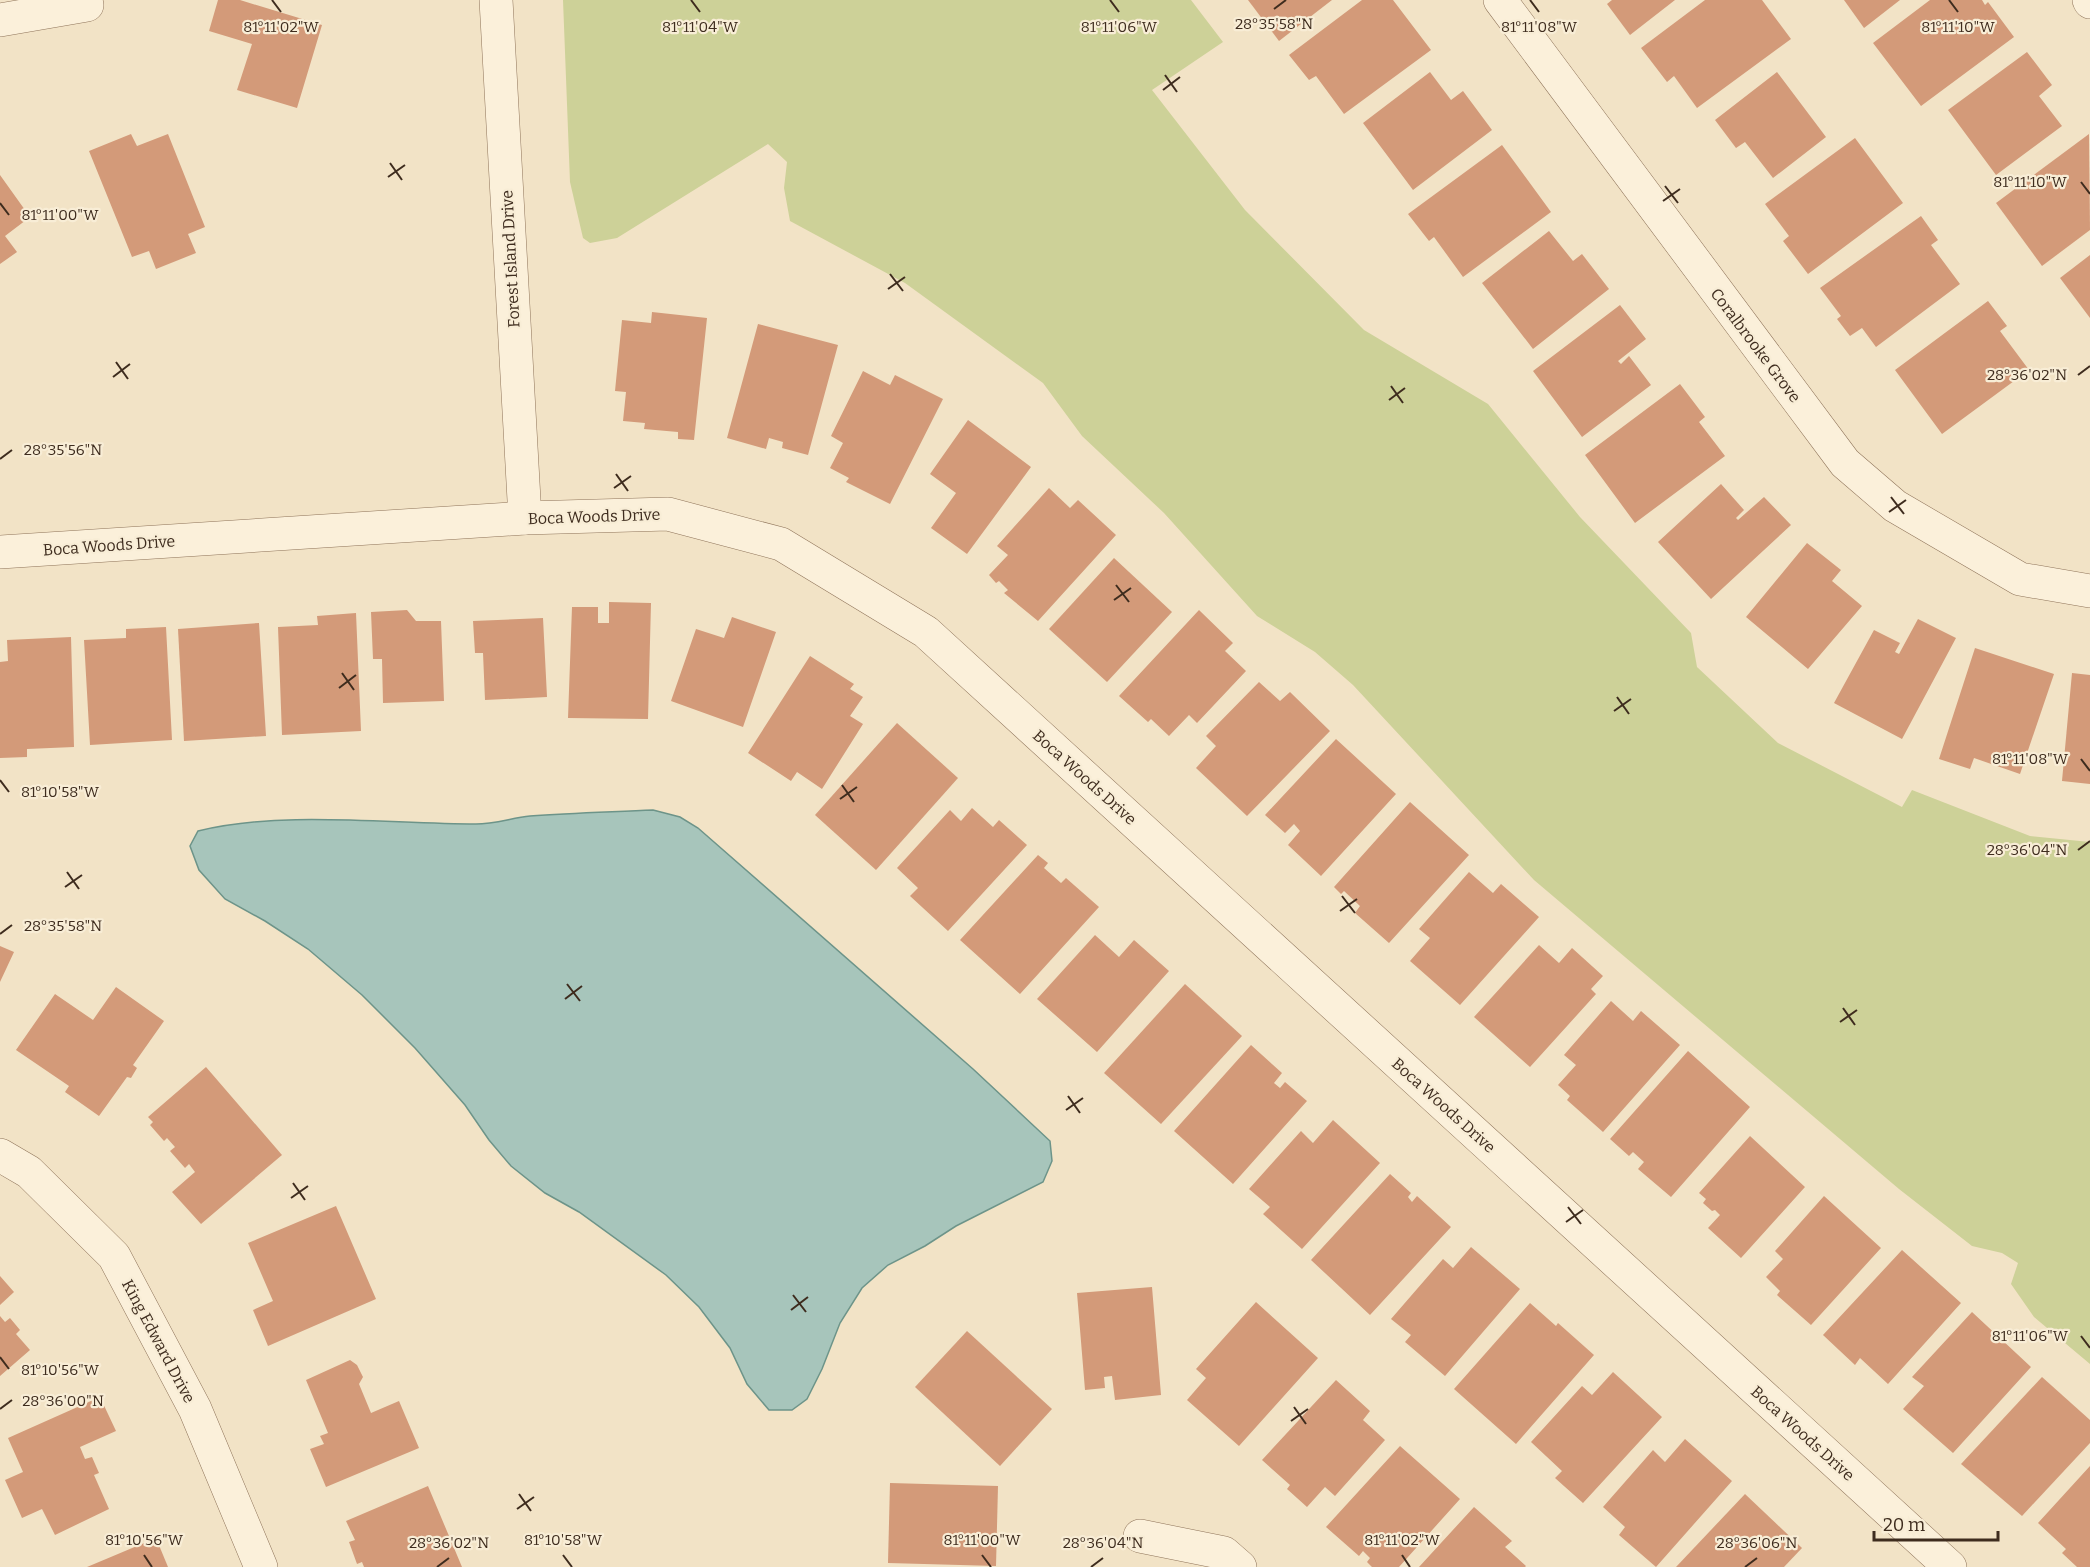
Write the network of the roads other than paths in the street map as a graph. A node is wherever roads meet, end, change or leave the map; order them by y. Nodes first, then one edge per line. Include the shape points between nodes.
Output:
1 (496, 0) edge
2 (1500, 0) edge
3 (87, 5) dead end
4 (0, 20) edge
5 (525, 518) junction
6 (0, 552) edge
7 (2090, 591) edge
8 (0, 1155) edge
9 (1140, 1536) dead end
10 (261, 1567) edge
11 (1240, 1567) edge
12 (1950, 1567) edge

1 - 5 street, Forest Island Drive
2 - 7 street, Coralbrooke Grove via 1845,463 1894,506 2020,579
3 - 4 street
5 - 6 street, Boca Woods Drive
5 - 12 street, Boca Woods Drive via 668,514 781,544 926,632
8 - 10 street, King Edward Drive via 29,1172 114,1256 195,1409
9 - 11 street via 1224,1553

